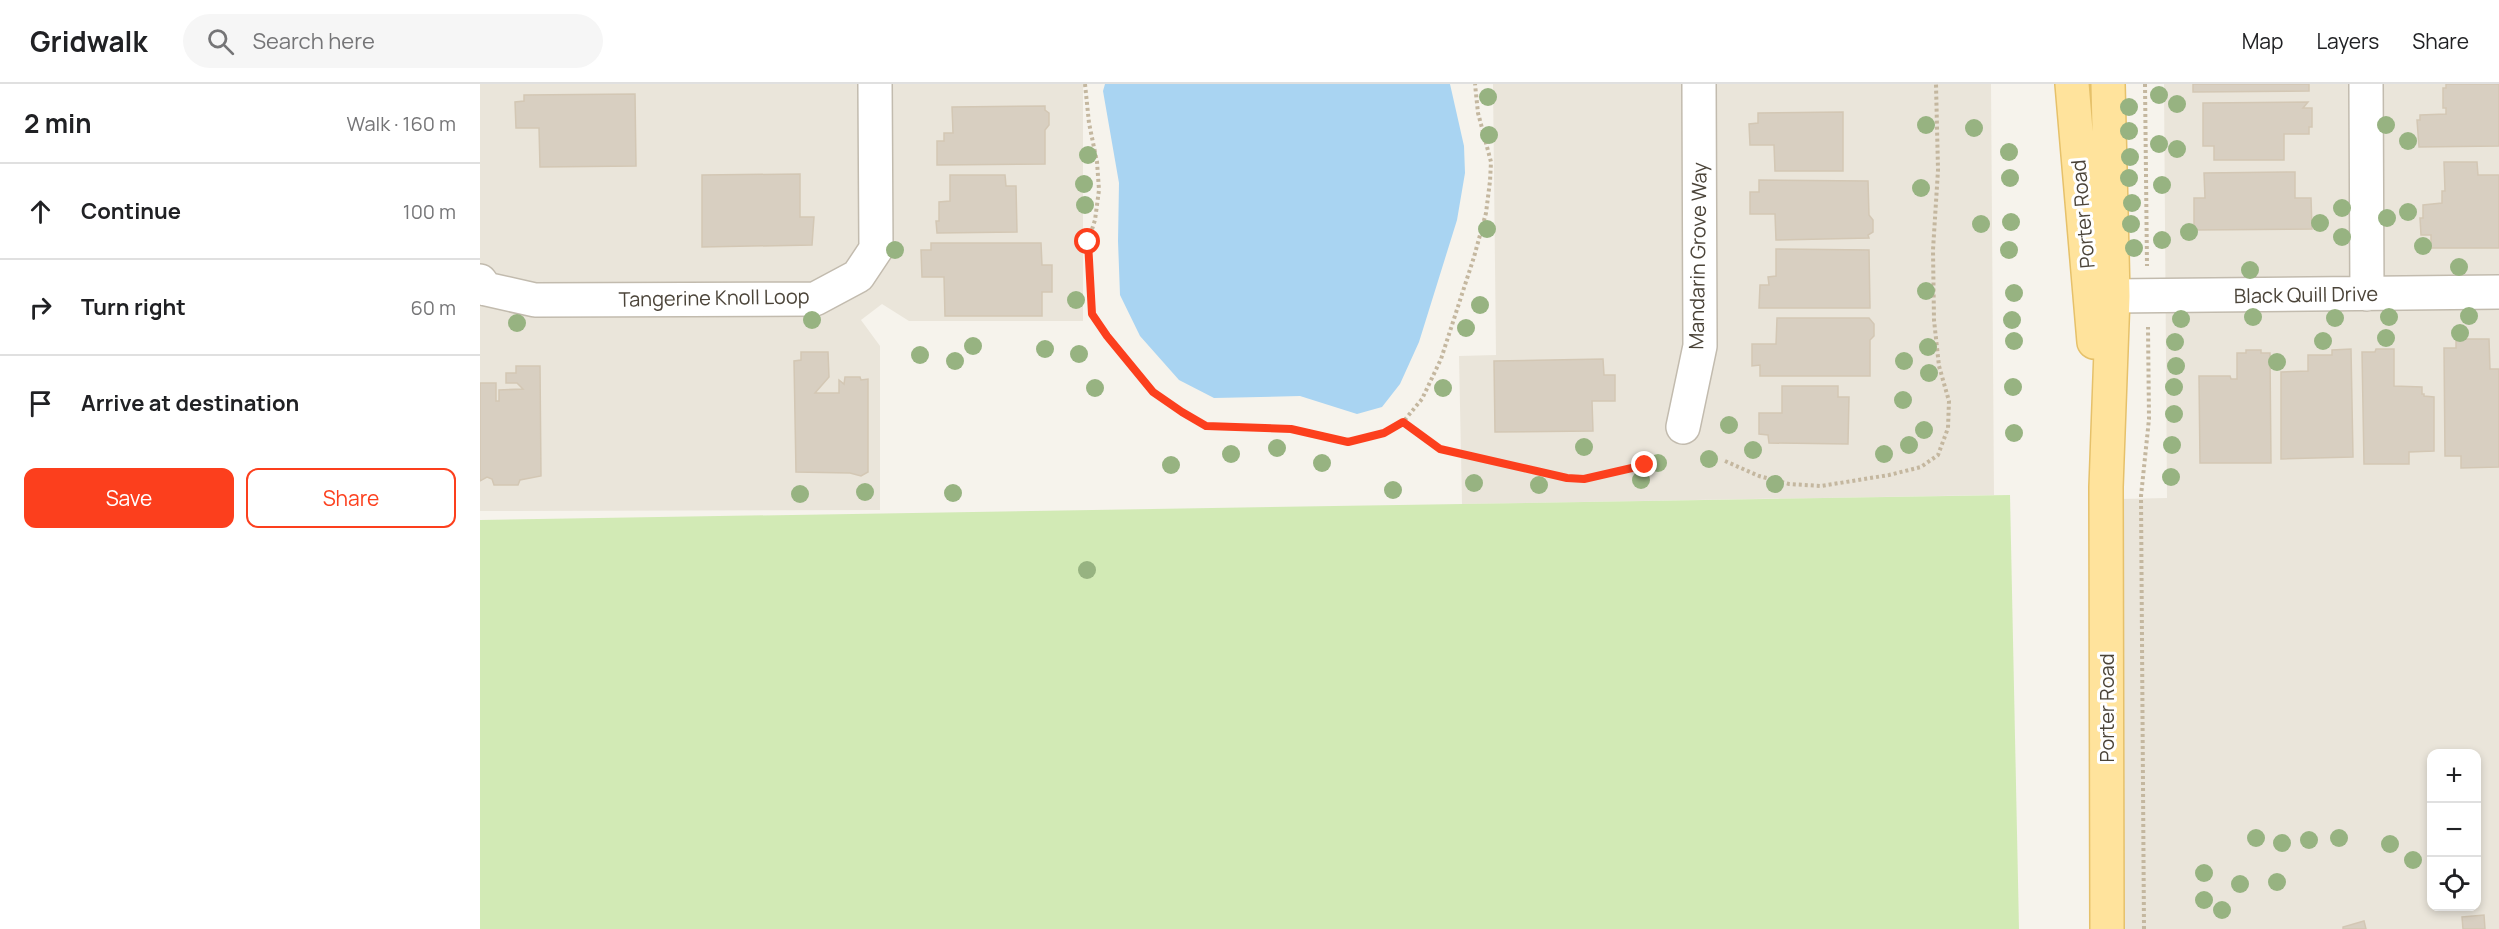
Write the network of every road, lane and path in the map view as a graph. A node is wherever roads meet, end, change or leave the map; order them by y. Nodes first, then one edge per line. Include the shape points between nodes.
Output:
1 (875, 84) edge
2 (1085, 84) edge
3 (1475, 84) edge
4 (1699, 84) edge
5 (1936, 84) edge
6 (2072, 84) edge
7 (2108, 84) edge
8 (2366, 84) edge
9 (480, 281) edge
10 (2499, 292) edge
11 (2367, 294) junction
12 (2113, 296) junction
13 (1403, 422) junction
14 (1683, 427) dead end
15 (1725, 461) dead end
16 (1645, 465) dead end
17 (2106, 487) junction
18 (2141, 496) dead end
19 (2107, 929) edge
20 (2144, 929) edge

1 - 9 street, Tangerine Knoll Loop via 876,249 858,276 815,299 535,300 486,289
2 - 13 path via 1099,190 1088,242 1092,314 1153,392 1206,426 1291,429 1348,442 1384,433
3 - 13 path via 1491,162 1486,213 1441,359 1422,399
4 - 14 street, Mandarin Grove Way via 1700,346
5 - 15 path via 1934,320 1939,366 1949,401 1948,428 1938,455 1921,466 1889,476 1821,486 1769,479
6 - 17 main road, Porter Road
7 - 12 main road, Porter Road
8 - 11 street
10 - 11 street, Black Quill Drive
11 - 12 street, Black Quill Drive
12 - 17 main road, Porter Road
13 - 16 path via 1440,449 1567,478 1584,479
17 - 19 main road, Porter Road
18 - 20 path

